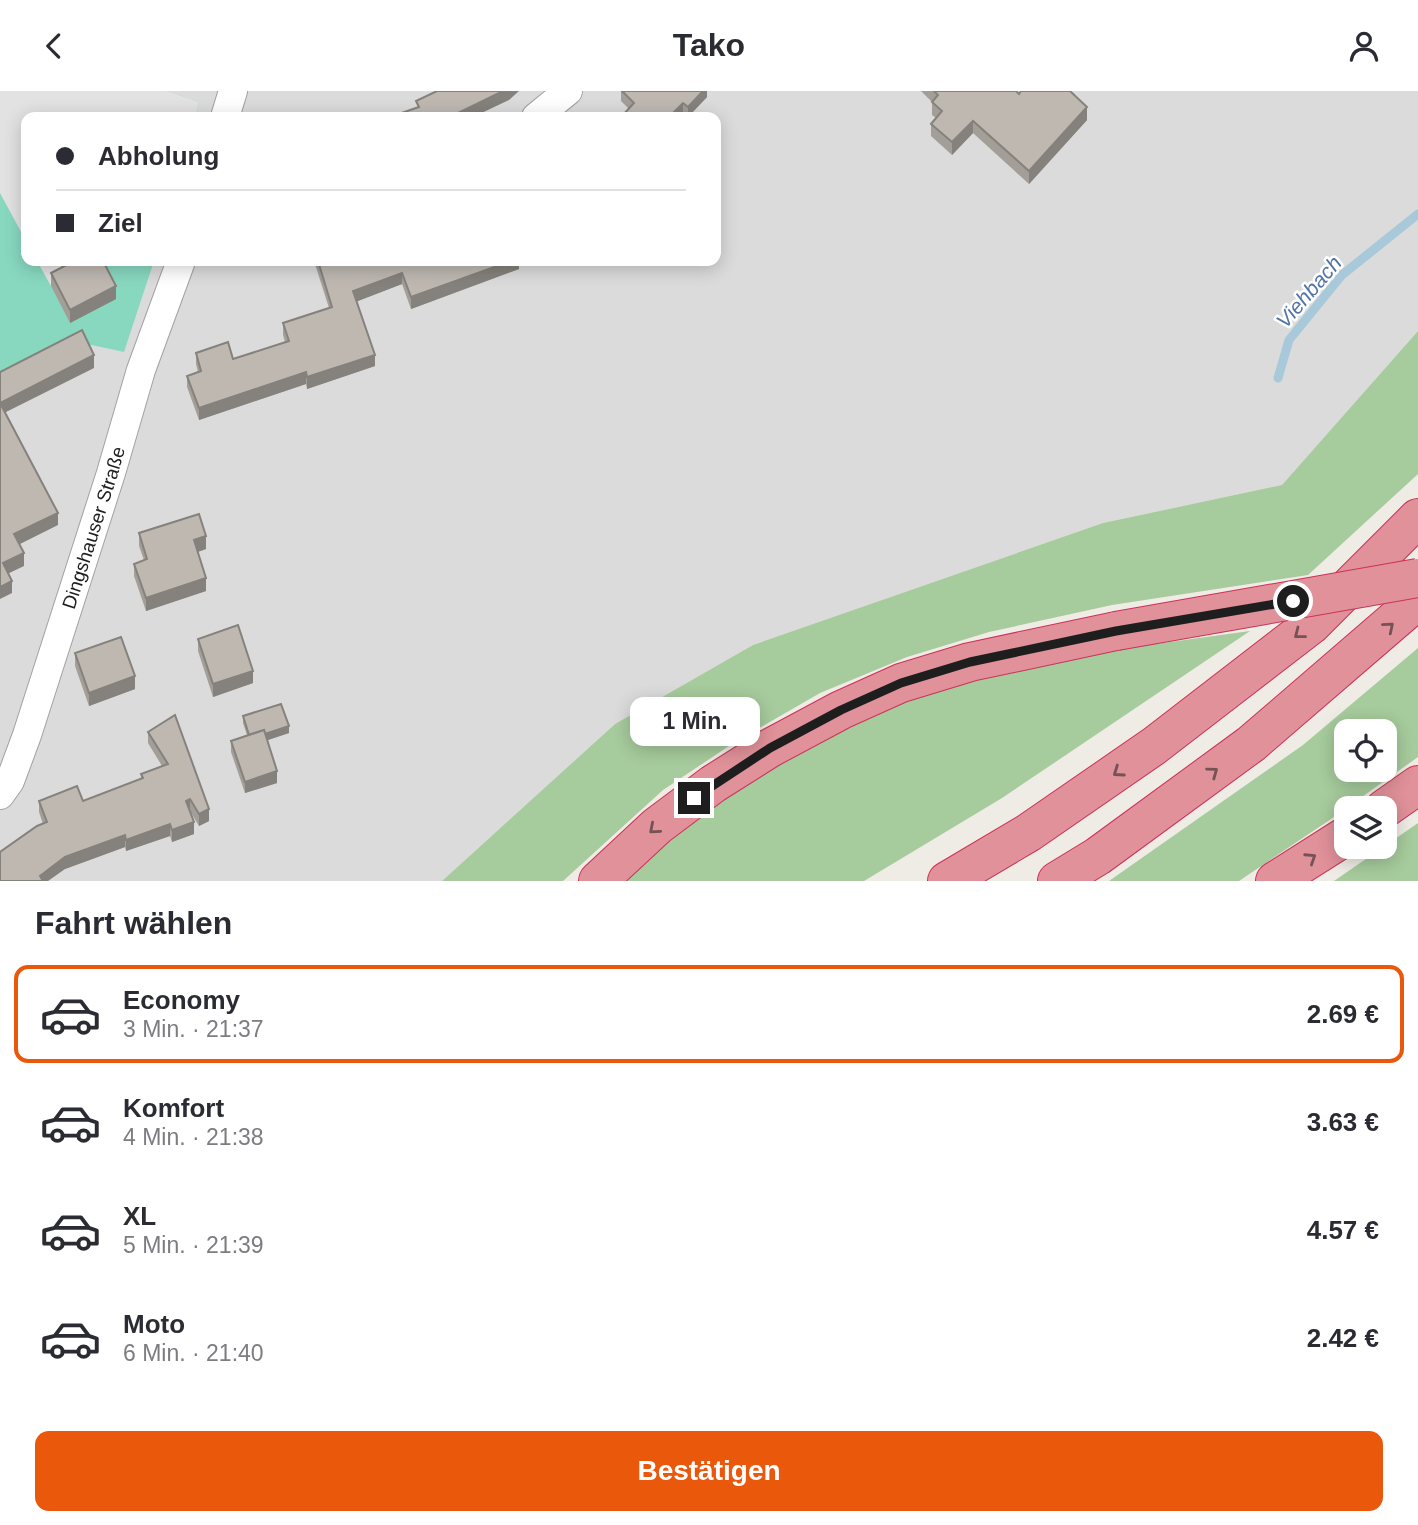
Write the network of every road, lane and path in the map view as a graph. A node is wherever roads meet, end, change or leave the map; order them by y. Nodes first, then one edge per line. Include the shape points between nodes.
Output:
1 (233, 91) edge
2 (568, 91) edge
3 (227, 112) edge
4 (542, 112) edge
5 (179, 266) edge
6 (1418, 519) edge
7 (1418, 578) edge
8 (1418, 600) edge
9 (1418, 785) edge
10 (0, 795) edge
11 (1397, 800) edge
12 (1334, 844) edge
13 (598, 881) edge
14 (947, 881) edge
15 (1057, 881) edge
16 (1275, 881) edge

1 - 3 street
2 - 4 street
5 - 10 street, Dingshauser Straße via 141,370 27,735
6 -> 14 highway via 1311,625 1154,746 1028,833
7 -> 13 highway, bridge via 1116,631 970,662 901,683 770,748 713,784 657,825
15 -> 8 highway via 1251,744
9 - 11 highway
16 -> 12 highway

